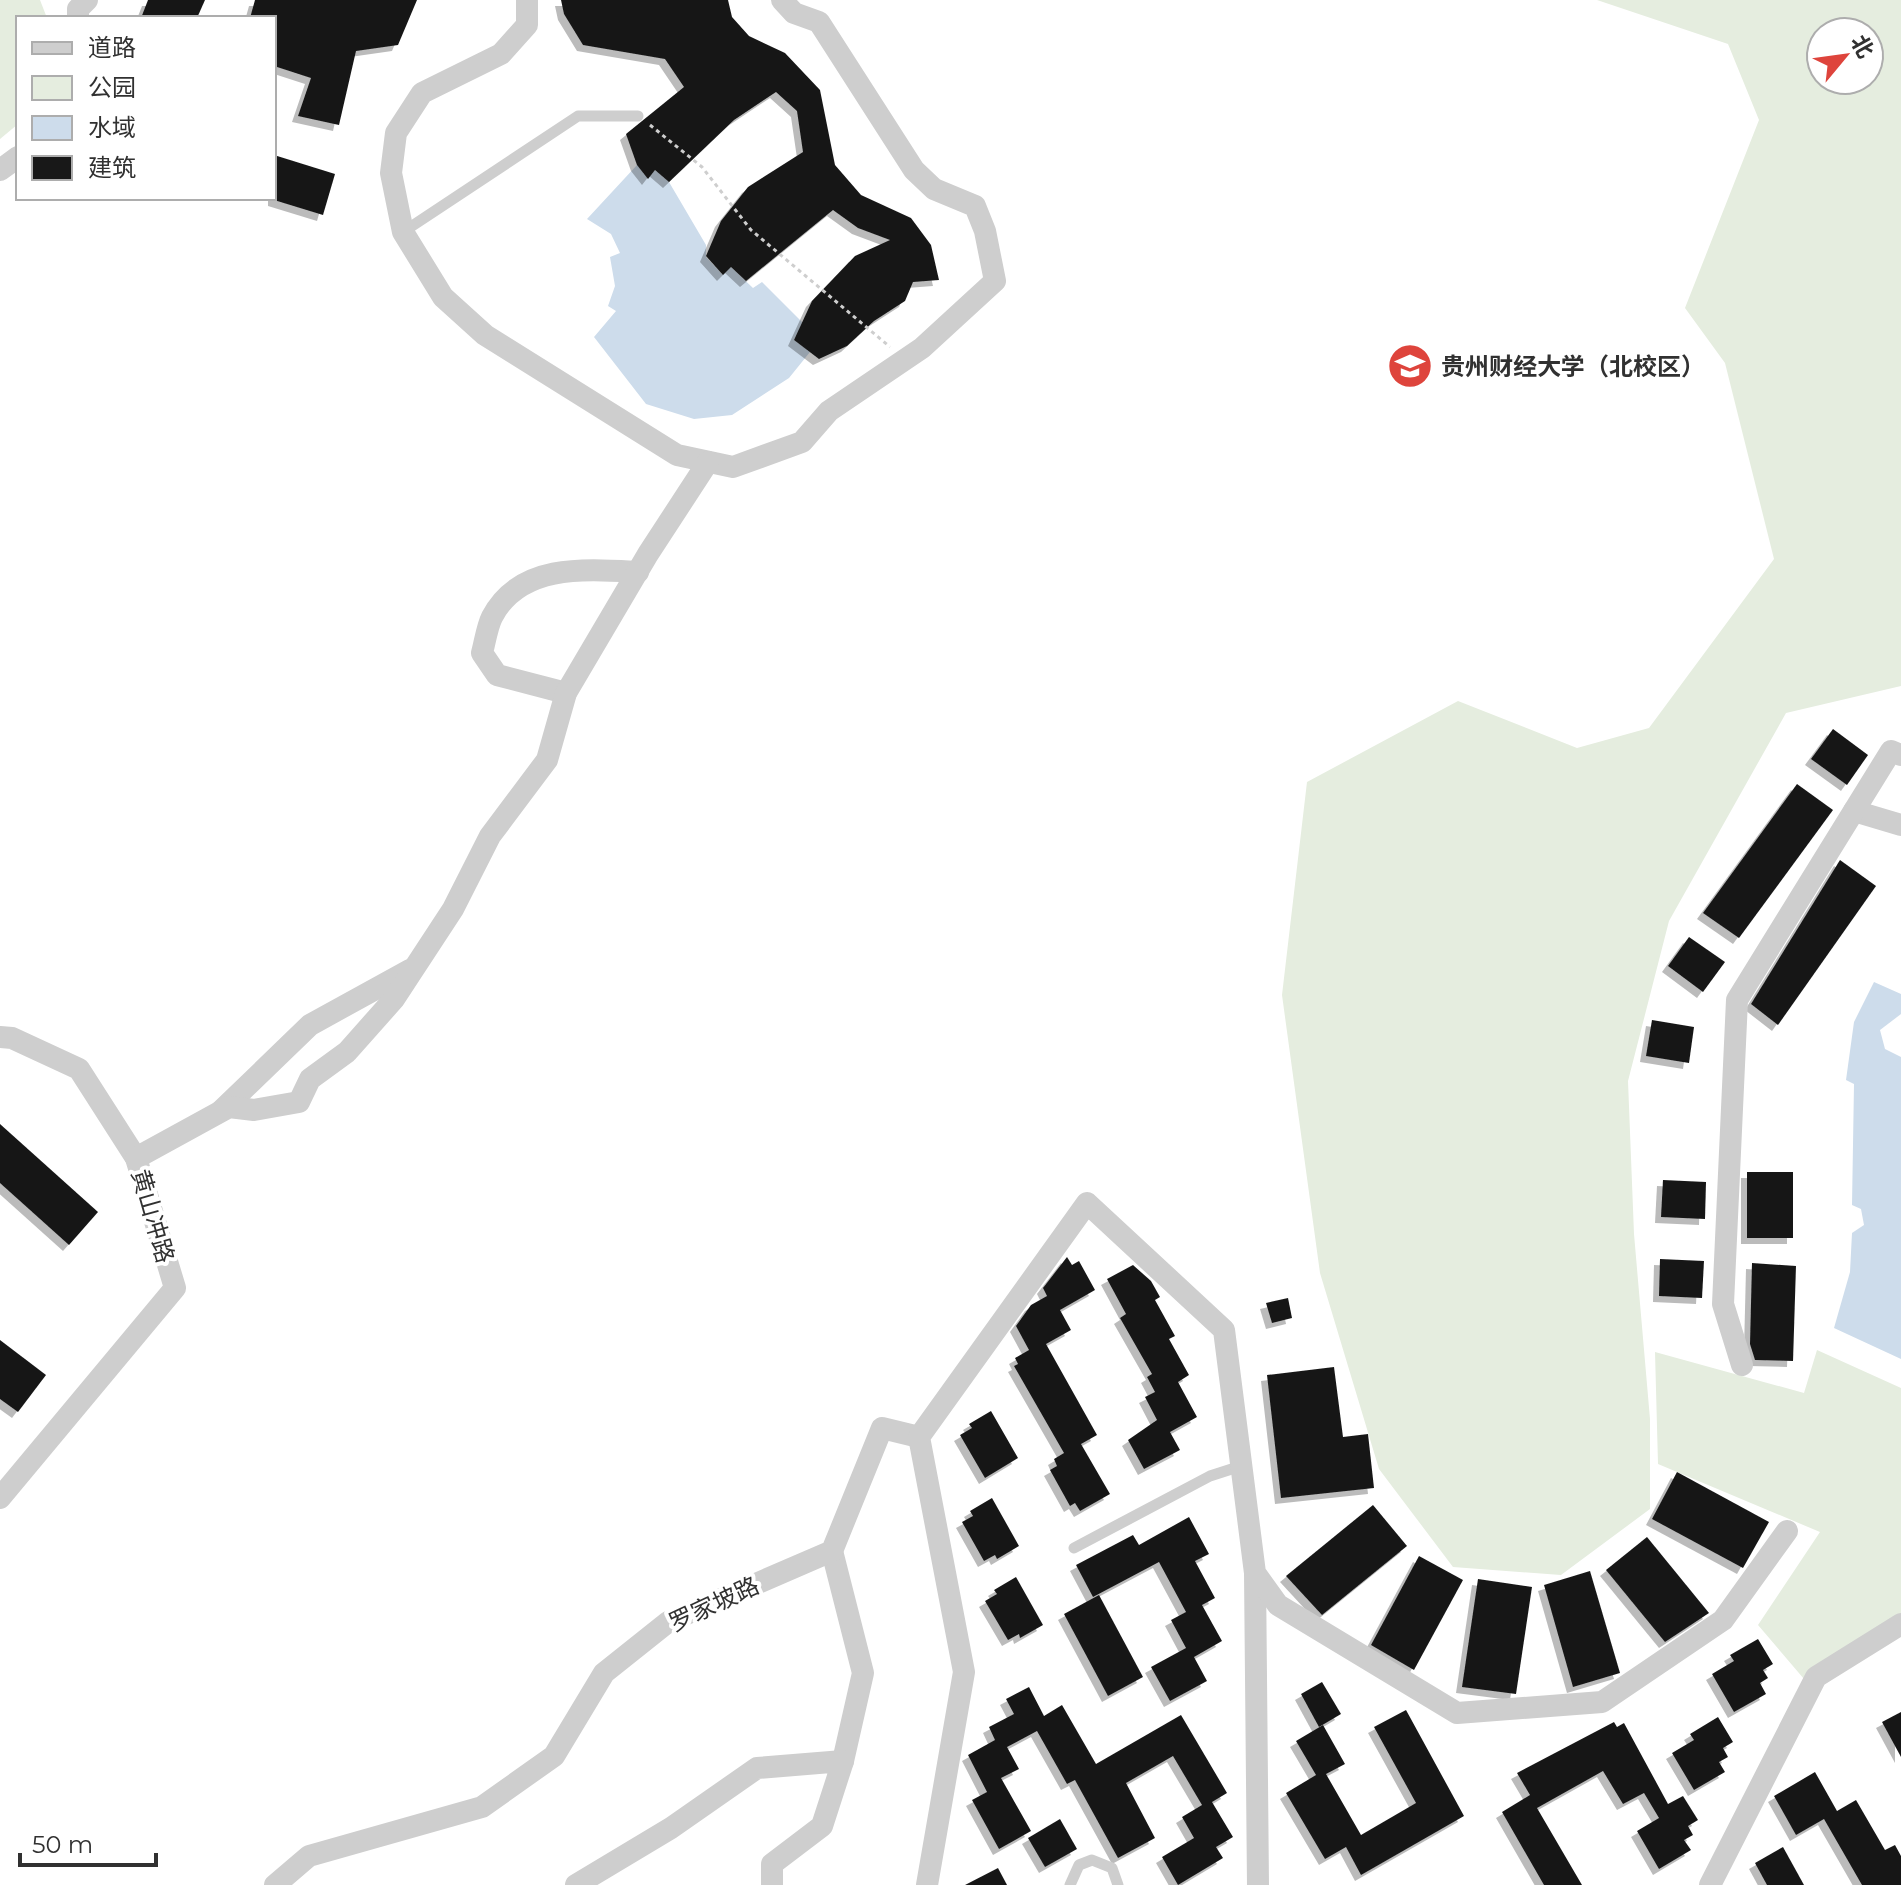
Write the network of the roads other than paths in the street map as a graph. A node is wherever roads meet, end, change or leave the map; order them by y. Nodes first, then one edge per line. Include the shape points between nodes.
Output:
1 (527, 0) edge
2 (782, 0) edge
3 (638, 116) road end
4 (403, 232) junction
5 (708, 462) junction
6 (638, 572) junction
7 (566, 693) junction
8 (1901, 755) edge
9 (1854, 811) junction
10 (1901, 825) edge
11 (413, 968) junction
12 (0, 1037) edge
13 (229, 1107) junction
14 (136, 1158) junction
15 (1742, 1365) dead end
16 (919, 1437) junction
17 (1241, 1466) junction
18 (0, 1498) edge
19 (1787, 1531) dead end
20 (1074, 1548) dead end
21 (832, 1551) junction
22 (1255, 1573) junction
23 (1901, 1624) edge
24 (843, 1761) junction
25 (275, 1885) edge
26 (576, 1885) edge
27 (772, 1885) edge
28 (927, 1885) edge
29 (1070, 1885) edge
30 (1118, 1885) edge
31 (1258, 1885) edge
32 (1710, 1885) edge

1 - 4 street via 527,25 501,54 422,93 396,133 391,173
2 - 5 street via 794,13 819,22 914,170 934,189 975,206 995,281 903,362 829,411 802,442 733,467
3 - 4 lane via 578,116
4 - 5 street via 443,297 485,335 677,455
5 - 6 street
6 - 7 street
6 - 7 street via 581,568 538,578 513,589 492,617 482,653 497,675
7 - 11 street via 547,760 490,836 453,909
8 - 9 street via 1891,751
9 - 10 street
9 - 15 street via 1737,1000 1723,1304
11 - 13 street via 310,1025
11 - 13 street via 394,999 347,1052 310,1079 299,1102 254,1110
12 - 14 street, 黄山冲路 via 79,1069
13 - 14 street
14 - 18 street, 黄山冲路 via 175,1288
16 - 17 street via 1087,1203 1224,1330
16 - 21 street via 882,1428
16 - 28 street via 964,1672
17 - 20 lane via 1210,1476
17 - 22 street
19 - 22 street via 1723,1620 1602,1702 1457,1713 1278,1605
21 - 24 street via 863,1673
21 - 25 street, 罗家坡路 via 668,1622 604,1673 554,1756 482,1807 309,1856
22 - 31 street
23 - 32 street via 1816,1677
24 - 26 street via 757,1768
24 - 27 street via 822,1826 772,1864
29 - 30 lane via 1079,1865 1092,1860 1112,1868

